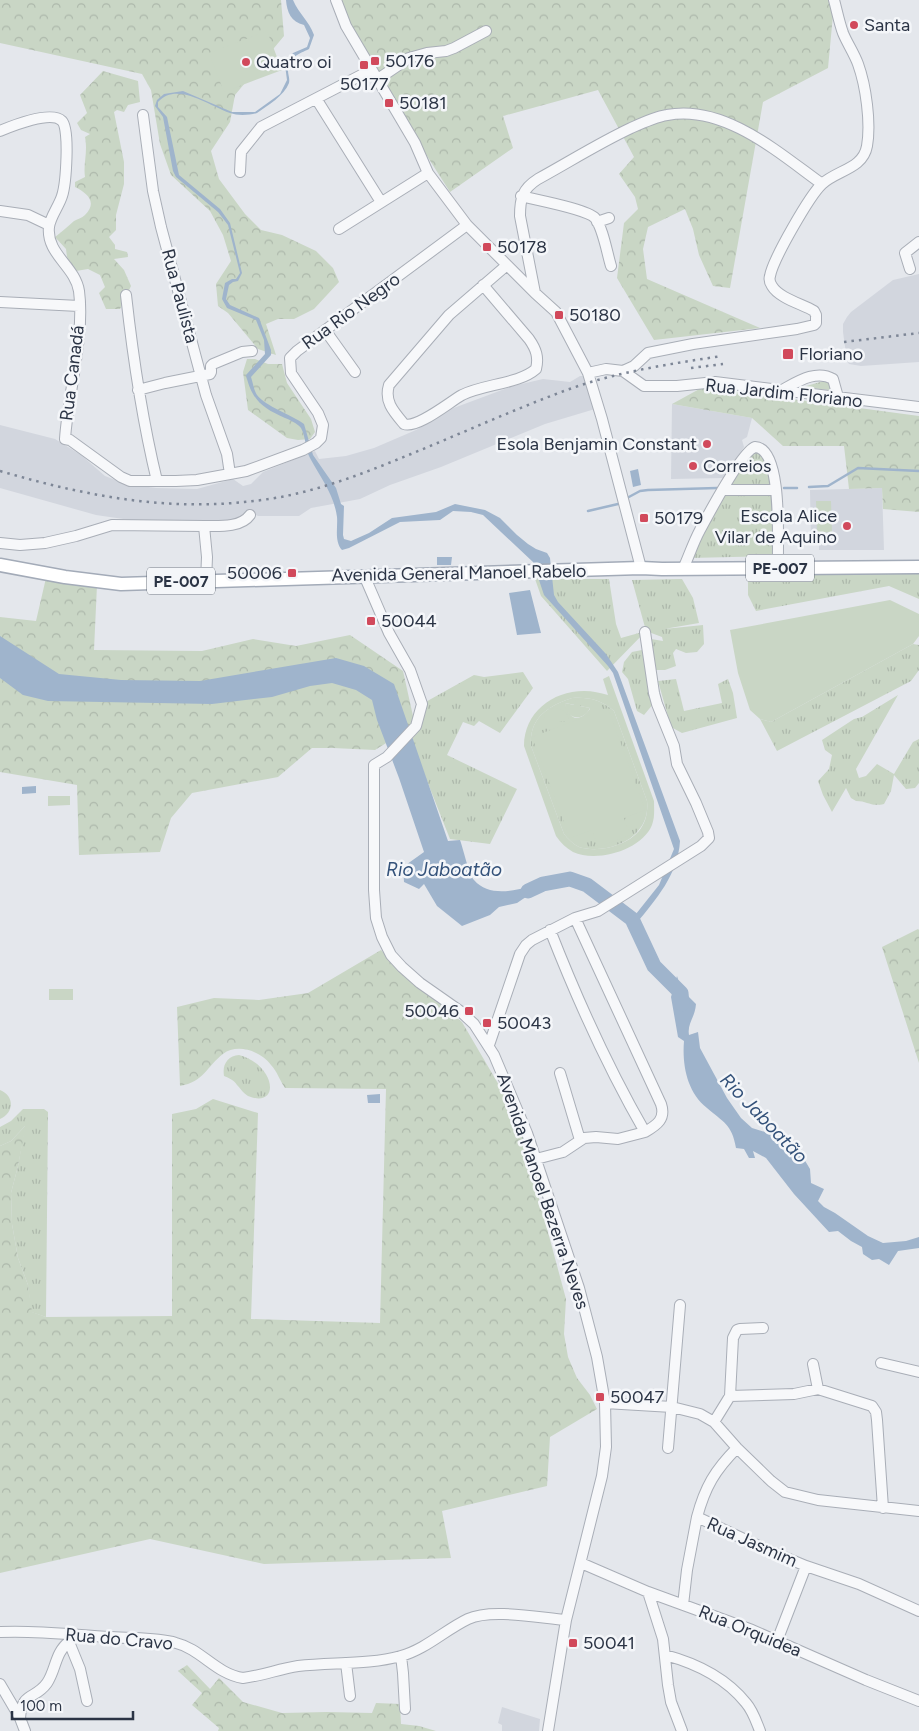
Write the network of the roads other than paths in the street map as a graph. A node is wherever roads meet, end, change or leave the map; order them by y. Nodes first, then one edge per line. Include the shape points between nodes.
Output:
1 (336, 0) edge
2 (834, 0) edge
3 (486, 32) dead end
4 (372, 70) junction
5 (378, 79) junction
6 (317, 100) junction
7 (143, 115) dead end
8 (0, 131) edge
9 (240, 172) dead end
10 (428, 173) junction
11 (822, 184) junction
12 (521, 196) junction
13 (381, 202) junction
14 (0, 212) edge
15 (609, 218) dead end
16 (597, 222) junction
17 (49, 225) junction
18 (467, 225) junction
19 (339, 230) dead end
20 (919, 242) edge
21 (507, 265) junction
22 (611, 266) dead end
23 (910, 269) dead end
24 (483, 285) junction
25 (535, 293) junction
26 (126, 295) dead end
27 (0, 302) edge
28 (79, 306) junction
29 (325, 330) junction
30 (252, 351) dead end
31 (623, 371) junction
32 (355, 372) dead end
33 (588, 373) junction
34 (202, 376) junction
35 (138, 390) junction
36 (782, 390) junction
37 (838, 397) junction
38 (919, 407) edge
39 (65, 439) joint
40 (230, 474) junction
41 (157, 481) junction
42 (723, 490) junction
43 (776, 490) junction
44 (250, 515) dead end
45 (204, 526) junction
46 (0, 538) edge
47 (0, 543) edge
48 (32, 544) junction
49 (0, 565) edge
50 (919, 567) edge
51 (641, 568) junction
52 (778, 568) junction
53 (683, 569) junction
54 (364, 575) junction
55 (206, 580) junction
56 (645, 632) dead end
57 (575, 918) junction
58 (550, 930) junction
59 (489, 1045) junction
60 (560, 1073) dead end
61 (645, 1132) junction
62 (580, 1140) junction
63 (536, 1159) junction
64 (680, 1305) dead end
65 (763, 1328) dead end
66 (882, 1363) dead end
67 (813, 1364) dead end
68 (919, 1372) edge
69 (818, 1389) junction
70 (730, 1396) junction
71 (605, 1403) junction
72 (672, 1407) junction
73 (714, 1422) junction
74 (668, 1448) dead end
75 (737, 1448) junction
76 (883, 1508) junction
77 (919, 1511) edge
78 (697, 1517) junction
79 (580, 1563) junction
80 (806, 1566) junction
81 (648, 1592) junction
82 (683, 1605) junction
83 (919, 1611) edge
84 (566, 1620) junction
85 (0, 1632) edge
86 (71, 1638) junction
87 (777, 1640) junction
88 (665, 1655) junction
89 (401, 1656) junction
90 (346, 1663) junction
91 (0, 1684) edge
92 (350, 1696) dead end
93 (87, 1701) dead end
94 (919, 1701) edge
95 (405, 1709) dead end
96 (20, 1718) junction
97 (25, 1731) edge
98 (548, 1731) edge
99 (682, 1731) edge
100 (760, 1731) edge

1 - 4 street via 346,26
2 - 11 street via 844,35 858,64 866,102 868,135 863,158
3 - 5 street via 454,48 408,58
4 - 5 street
4 - 6 street
5 - 10 street via 415,143
6 - 9 street via 261,127 241,152
6 - 13 street
7 - 34 street, Rua Paulista via 153,192
8 - 17 street via 39,118 55,117 63,122 65,180
10 - 13 street
10 - 18 street
11 - 12 street via 764,142 734,126 687,113 666,115 612,138 529,184
11 - 31 street via 787,237 769,280 776,292 814,311 817,320 814,325 648,354
12 - 16 street via 582,211
12 - 25 street via 520,216
13 - 19 street
14 - 17 street via 28,215
15 - 16 street
16 - 22 street
17 - 28 street, Rua Canadá via 51,245 75,278
18 - 21 street
18 - 29 street, Rua Rio Negro
20 - 23 street via 905,253
21 - 24 street
21 - 25 street
24 - 24 street via 449,316 389,384 387,401 404,424 418,423 469,392 524,377 536,369 538,354 535,348
25 - 33 street via 556,312
26 - 35 street
27 - 28 street
28 - 39 street, Rua Canadá
29 - 32 street
29 - 40 street, Rua Rio Negro via 290,358 291,373 323,425 321,438 308,447
30 - 34 street via 213,364 210,374
31 - 33 street via 606,369
31 - 36 street, Rua Jardim Floriano via 644,386 715,382
33 - 51 street
34 - 35 street
34 - 40 street, Rua Paulista via 227,454
35 - 41 street
36 - 37 street, Rua Jardim Floriano
36 - 37 street via 815,375 825,375 832,379
37 - 38 street, Rua Jardim Floriano
39 - 41 street, Rua Rio Negro via 121,478
40 - 41 street, Rua Rio Negro via 197,480
42 - 43 street
42 - 43 street via 753,447 764,450 771,461
42 - 53 street
43 - 52 street
44 - 45 street via 236,524
45 - 48 street via 112,525
45 - 55 street
46 - 48 street
47 - 48 street
49 - 55 main road, Avenida General Manoel Rabelo / PE-007 via 121,584
50 - 52 main road, Avenida General Manoel Rabelo / PE-007
51 - 53 main road, Avenida General Manoel Rabelo / PE-007
51 - 54 main road, Avenida General Manoel Rabelo / PE-007
52 - 53 main road, Avenida General Manoel Rabelo / PE-007
54 - 55 main road, Avenida General Manoel Rabelo / PE-007
54 - 59 street, Avenida Manoel Bezerra Neves via 389,633 410,670 422,704 416,726 387,757 374,765 376,918 391,955 420,983 460,1011
56 - 57 street via 657,704 674,746 677,764 709,838 690,854 598,911
57 - 58 street
57 - 61 street via 663,1110 661,1119
58 - 59 street via 532,940 520,954
58 - 61 street via 618,1083
59 - 63 street, Avenida Manoel Bezerra Neves
60 - 62 street
61 - 62 street via 618,1139 596,1137
62 - 63 street via 563,1152
63 - 71 street, Avenida Manoel Bezerra Neves via 587,1317
64 - 72 street
65 - 70 street via 740,1329 733,1338
66 - 68 street
67 - 69 street
69 - 70 street via 794,1394
69 - 76 street via 872,1406 876,1412
70 - 73 street
71 - 72 street
71 - 79 street, Avenida Manoel Bezerra Neves via 606,1446 602,1476
72 - 73 street via 700,1414
72 - 74 street
73 - 75 street
75 - 76 street via 770,1482 785,1492 818,1500
75 - 78 street, Rua Jasmim via 713,1475
76 - 77 street
78 - 80 street, Rua Jasmim
78 - 82 street, Rua Jasmim
79 - 81 street, Rua Orquidea
79 - 84 street, Avenida Manoel Bezerra Neves
80 - 83 street, Rua Jasmim via 859,1584
80 - 87 street, Rua Jasmim
81 - 82 street, Rua Orquidea
81 - 88 street via 660,1626
82 - 87 street, Rua Orquidea
84 - 89 street, Rua do Cravo via 479,1615
84 - 98 street, Avenida Manoel Bezerra Neves
85 - 86 street, Rua do Cravo
86 - 90 street, Rua do Cravo via 146,1638 176,1643 191,1649 223,1672 242,1678 298,1666
86 - 93 street
86 - 96 street via 61,1650 45,1686 24,1701
87 - 94 street, Rua Orquidea
88 - 99 street via 668,1685
88 - 100 street via 692,1663 727,1685 745,1702
89 - 90 street, Rua do Cravo
89 - 95 street
90 - 92 street
91 - 96 street
96 - 97 street

